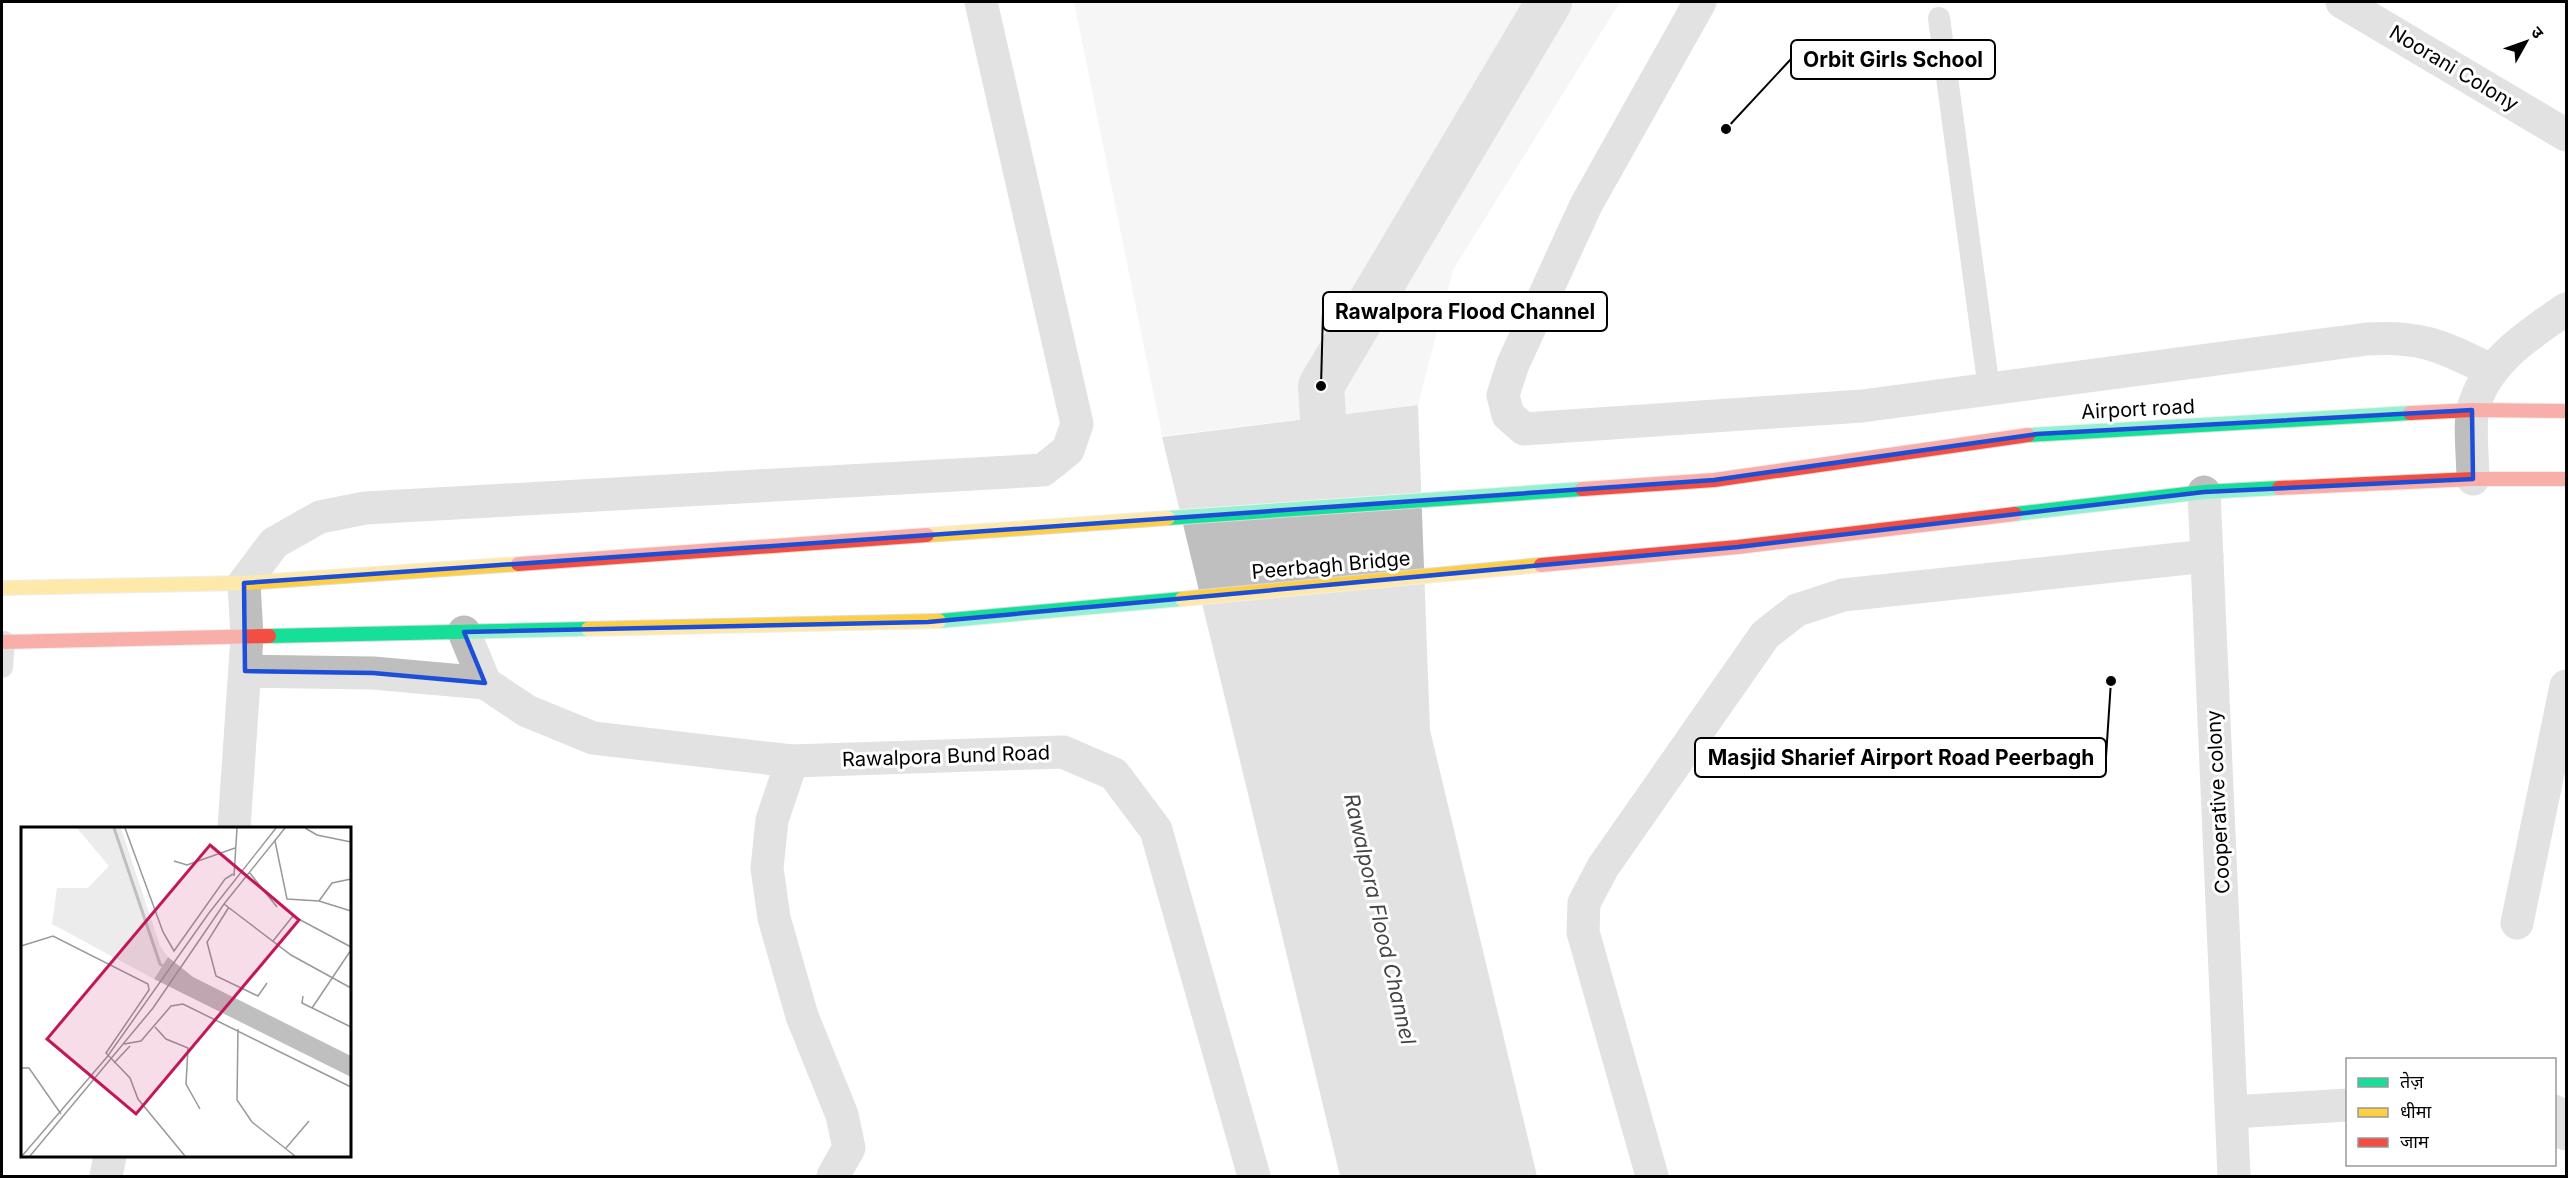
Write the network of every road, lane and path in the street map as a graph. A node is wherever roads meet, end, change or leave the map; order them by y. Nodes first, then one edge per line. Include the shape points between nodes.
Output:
1 (981, 2) edge
2 (1700, 2) edge
3 (2342, 2) edge
4 (1939, 18) dead end
5 (2566, 135) edge
6 (2566, 309) edge
7 (2491, 370) junction
8 (1989, 389) junction
9 (2472, 410) junction
10 (2566, 411) edge
11 (2473, 478) junction
12 (2566, 478) edge
13 (2204, 492) junction
14 (2207, 556) junction
15 (244, 583) junction
16 (2, 588) edge
17 (464, 632) junction
18 (247, 637) junction
19 (3, 642) edge
20 (2, 667) edge
21 (245, 671) junction
22 (485, 683) junction
23 (2566, 686) edge
24 (792, 760) junction
25 (234, 827) edge
26 (2517, 923) dead end
27 (2346, 1105) edge
28 (2232, 1112) junction
29 (2556, 1115) edge
30 (2566, 1134) edge
31 (110, 1157) edge
32 (106, 1176) edge
33 (833, 1176) edge
34 (1254, 1176) edge
35 (1652, 1176) edge
36 (2234, 1176) edge

1 - 15 street via 1077,423 1068,450 1043,470 365,508 320,517 274,543
2 - 8 street via 1586,205 1513,364 1503,395 1508,415 1524,429 1862,406
3 - 5 street, Noorani Colony
4 - 8 lane
6 - 7 street via 2520,342
7 - 8 street via 2439,345 2402,337
7 - 9 street
9 - 10 main road, Airport road
9 - 11 street
9 - 15 main road, Airport road via 2037,434 1714,480
11 - 12 main road, Peerbagh Bridge
11 - 13 main road, Peerbagh Bridge
13 - 14 street, Cooperative colony
13 - 17 main road, Peerbagh Bridge via 1738,547 928,622
14 - 28 street, Cooperative colony
14 - 35 street via 1843,596 1797,610 1765,635 1603,867 1584,903 1583,932
15 - 16 main road
15 - 18 street
17 - 18 main road, Peerbagh Bridge
17 - 22 street
18 - 19 main road, Peerbagh Bridge
18 - 21 street
19 - 20 lane
21 - 22 street via 373,673
21 - 25 street
22 - 24 street, Rawalpora Bund Road via 527,711 593,738
23 - 26 street
24 - 33 street via 772,820 767,867 774,918 802,1016 842,1115 849,1149
24 - 34 street, Rawalpora Bund Road via 1063,752 1114,774 1156,830
27 - 28 street
28 - 36 street, Cooperative colony
29 - 30 street
31 - 32 street

